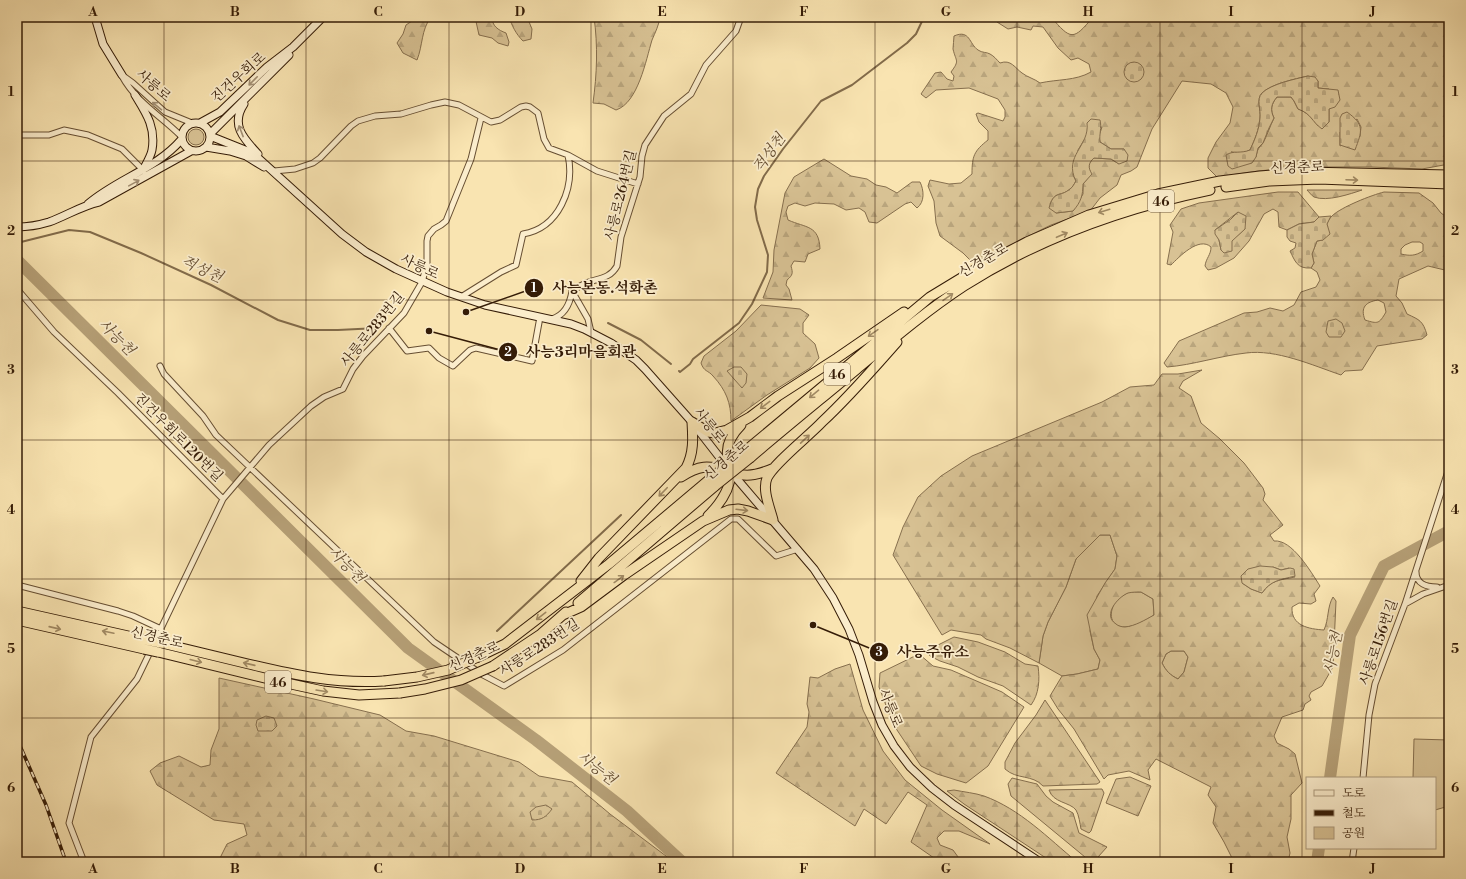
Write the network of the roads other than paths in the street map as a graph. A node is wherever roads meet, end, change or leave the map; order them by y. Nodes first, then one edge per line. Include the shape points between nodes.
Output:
1 (95, 17) edge
2 (323, 17) edge
3 (741, 17) edge
4 (293, 48) junction
5 (122, 75) junction
6 (250, 94) junction
7 (135, 95) junction
8 (482, 118) junction
9 (196, 123) junction
10 (17, 135) edge
11 (210, 135) junction
12 (181, 138) junction
13 (206, 147) junction
14 (191, 151) junction
15 (568, 155) junction
16 (143, 170) junction
17 (274, 171) junction
18 (1449, 175) edge
19 (1432, 179) junction
20 (638, 184) junction
21 (1449, 184) edge
22 (87, 205) junction
23 (17, 227) edge
24 (422, 282) junction
25 (17, 288) edge
26 (572, 291) junction
27 (461, 297) junction
28 (930, 297) junction
29 (540, 317) junction
30 (551, 320) junction
31 (916, 320) junction
32 (389, 328) junction
33 (591, 332) junction
34 (160, 366) dead end
35 (750, 417) junction
36 (692, 422) junction
37 (747, 455) junction
38 (250, 468) junction
39 (774, 468) junction
40 (1449, 468) edge
41 (731, 472) junction
42 (674, 481) junction
43 (713, 483) junction
44 (223, 499) junction
45 (772, 520) junction
46 (703, 521) junction
47 (798, 550) junction
48 (1417, 566) junction
49 (17, 585) edge
50 (1447, 585) edge
51 (572, 592) junction
52 (1405, 604) junction
53 (17, 611) edge
54 (563, 615) junction
55 (17, 620) edge
56 (161, 629) junction
57 (145, 644) junction
58 (159, 648) junction
59 (1363, 777) edge
60 (1354, 849) edge
61 (84, 862) edge
62 (1040, 862) edge
63 (1352, 862) edge

1 - 5 street, 사릉로 via 103,44
2 - 4 street, 진건우회로
3 - 20 street, 사릉로264번길 via 736,31 706,65 691,94 664,116 645,145
4 - 6 street, 진건우회로
4 -> 9 street, 진건우회로 via 267,67 220,112
5 - 7 street, 사릉로
9 -> 5 street, 사릉로 via 165,112
6 - 11 street, 진건우회로
17 -> 6 street via 242,136 238,127 238,116
7 - 12 street, 사릉로
7 - 16 street via 152,128 152,151
8 - 15 street via 495,122 521,107 530,107 538,113 546,144
8 - 17 street via 459,105 446,102 401,114 375,116 351,126 313,163 295,169
8 - 24 street, 사릉로283번길 via 471,159 446,221 428,236 427,264
9 - 11 street via 206,127
9 - 12 street via 183,129
10 - 16 street via 49,135 64,130 88,135 122,149
11 - 13 street
11 - 17 street, 사릉로 via 256,156
12 - 14 street via 183,145
12 - 16 street via 174,148
13 - 14 street via 197,152
13 - 17 street, 사릉로 via 246,156
22 -> 14 street via 99,202
15 - 20 street via 597,171
15 - 27 street via 570,177 561,207 542,227 522,234 516,265
16 - 22 street via 97,196
17 - 24 street, 사릉로 via 348,239 382,262
18 - 19 highway, 신경춘로 / 46
19 - 21 highway, 신경춘로 / 46
19 -> 28 highway, 신경춘로 / 46 via 1304,172 1220,181 1158,194 1089,215 1027,242
31 -> 19 highway, 신경춘로 / 46 via 964,286 1011,258 1131,209 1178,196 1269,181
20 - 26 street, 사릉로264번길 via 624,227 614,271 606,277 586,282
22 - 23 street via 49,222
24 - 27 street, 사릉로
24 - 32 street, 사릉로283번길 via 404,313
25 - 44 street, 진건우회로120번길 via 54,332
26 - 30 street via 566,309
26 - 33 street via 588,319
27 - 29 street, 사릉로
28 -> 35 highway via 891,320
28 -> 37 highway, 신경춘로 / 46
29 - 30 street, 사릉로
29 - 32 street via 532,361 476,348 470,350 453,366 439,358 431,349 407,351
30 - 33 street, 사릉로
31 - 37 highway, 신경춘로 / 46
39 -> 31 highway via 823,422
32 - 38 street, 사릉로283번길 via 360,359 343,389 311,406 269,445
33 - 36 street, 사릉로 via 636,360
34 - 38 street, 사릉로283번길 via 216,435
35 - 36 highway via 727,430 715,433 708,432
35 - 41 highway via 734,431 727,445
36 - 41 street, 사릉로
36 - 42 highway via 693,443 690,460
37 - 43 highway, 신경춘로 / 46, bridge
38 - 44 street
38 - 47 street, 사릉로283번길 via 434,642 504,686 563,650 731,519 738,519 776,556
39 - 41 highway via 754,475 743,476
39 - 45 highway via 767,479 766,489
40 - 48 street, 사릉로156번길
41 - 42 highway via 704,466
41 - 45 street, 사릉로
41 - 46 highway via 724,498
42 -> 51 highway via 599,558
43 - 51 highway, 신경춘로 / 46
43 - 54 highway, 신경춘로 / 46
44 - 56 street, 진건우회로120번길
46 -> 45 highway via 738,509
45 - 47 street, 사릉로
54 -> 46 highway via 581,607
47 - 62 street, 사릉로 via 823,583 841,613 855,643 877,713 902,756 920,778 942,796
48 - 50 street via 1419,582 1428,586
48 - 52 street, 사릉로156번길
49 - 56 street via 118,611
50 - 52 street
51 -> 58 highway, 신경춘로 / 46, bridge via 505,644 448,670 417,677 384,681 333,681
52 - 59 street, 사릉로156번길 via 1375,684 1369,714
57 -> 53 highway, 신경춘로 / 46
58 -> 54 highway, 신경춘로 / 46, bridge via 276,682 322,691 359,695 400,694 461,680 493,666 541,634
55 -> 57 highway, 신경춘로 / 46
56 - 61 street, 진건우회로120번길 via 137,679 92,737 69,823
57 - 58 highway, 신경춘로 / 46, bridge
60 - 63 street

